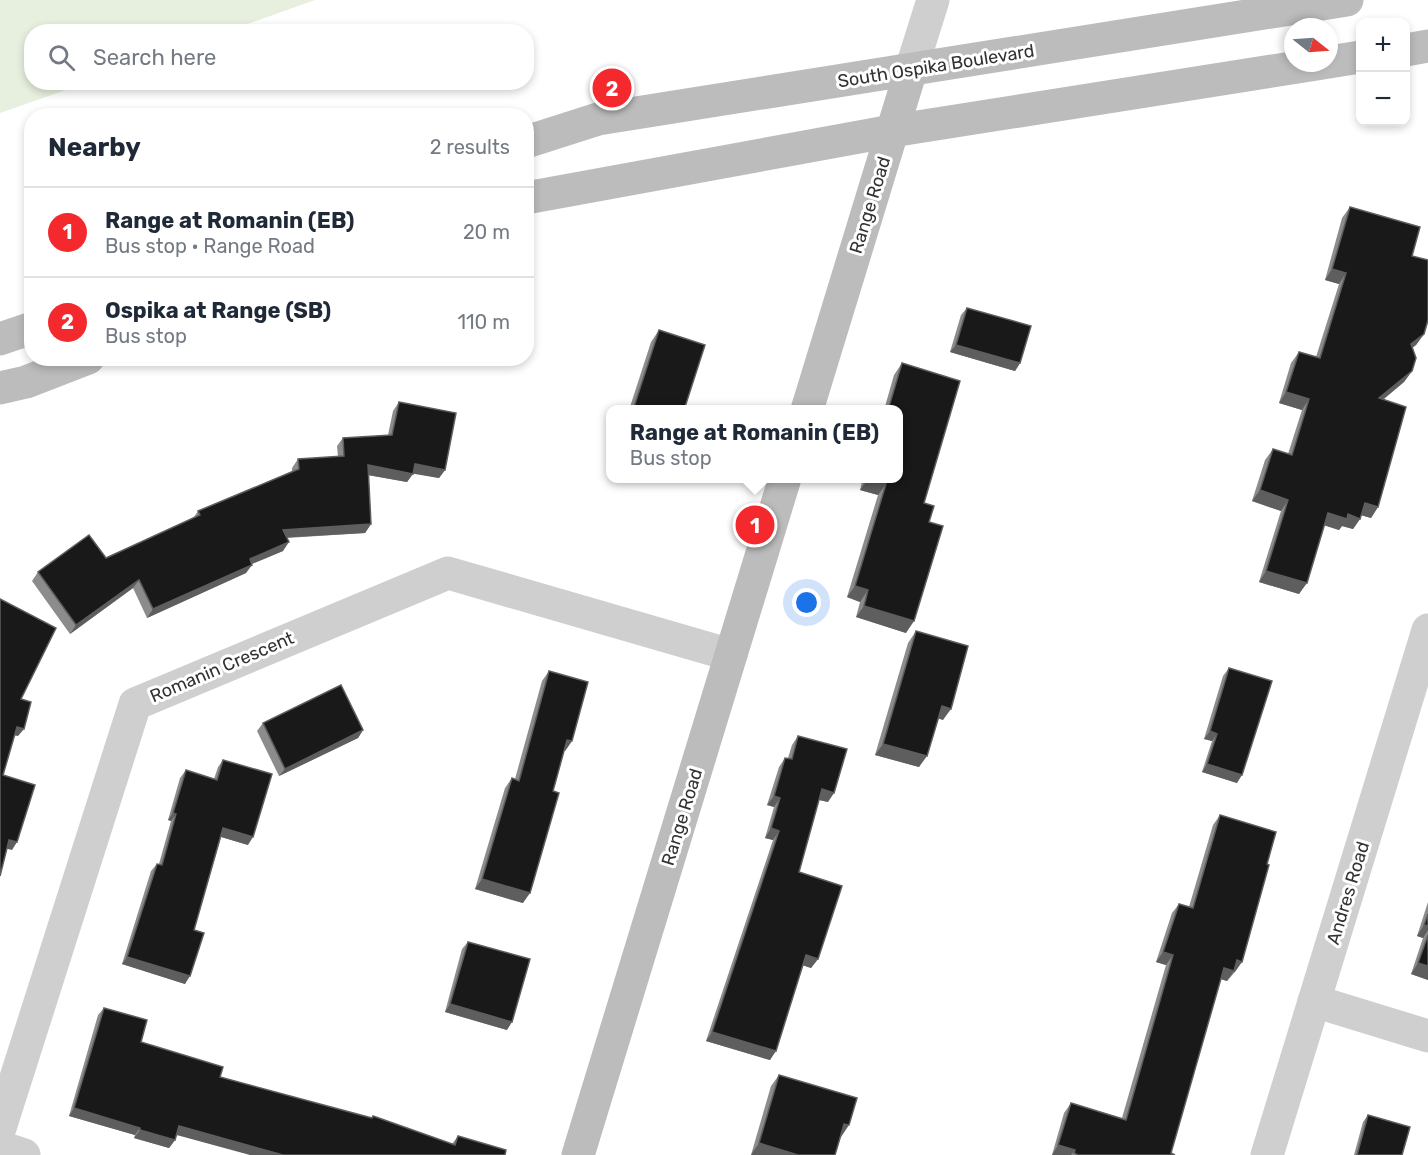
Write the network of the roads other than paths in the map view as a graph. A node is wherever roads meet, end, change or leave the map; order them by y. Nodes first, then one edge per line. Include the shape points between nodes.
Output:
1 (933, 0) edge
2 (1347, 0) edge
3 (1428, 46) edge
4 (1410, 49) edge
5 (1356, 58) edge
6 (1338, 61) edge
7 (1284, 69) edge
8 (911, 70) junction
9 (892, 131) junction
10 (534, 139) edge
11 (534, 197) edge
12 (24, 331) edge
13 (0, 339) edge
14 (67, 366) edge
15 (0, 388) edge
16 (809, 405) edge
17 (784, 483) edge
18 (1428, 630) edge
19 (731, 655) junction
20 (1314, 1001) junction
21 (1428, 1036) edge
22 (0, 1128) edge
23 (0, 1148) edge
24 (24, 1155) edge
25 (578, 1155) edge
26 (1267, 1155) edge

1 - 8 street, Range Road
2 - 8 main road, South Ospika Boulevard
3 - 4 main road
5 - 6 main road
7 - 9 main road
8 - 9 main road, Range Road
8 - 10 main road, South Ospika Boulevard via 598,119
9 - 11 main road
9 - 16 main road, Range Road
12 - 13 main road
14 - 15 main road
17 - 19 main road, Range Road
18 - 20 street, Andres Road
19 - 22 street, Romanin Crescent via 447,573 135,704
19 - 25 main road, Range Road
20 - 21 street
20 - 26 street, Andres Road
23 - 24 street

